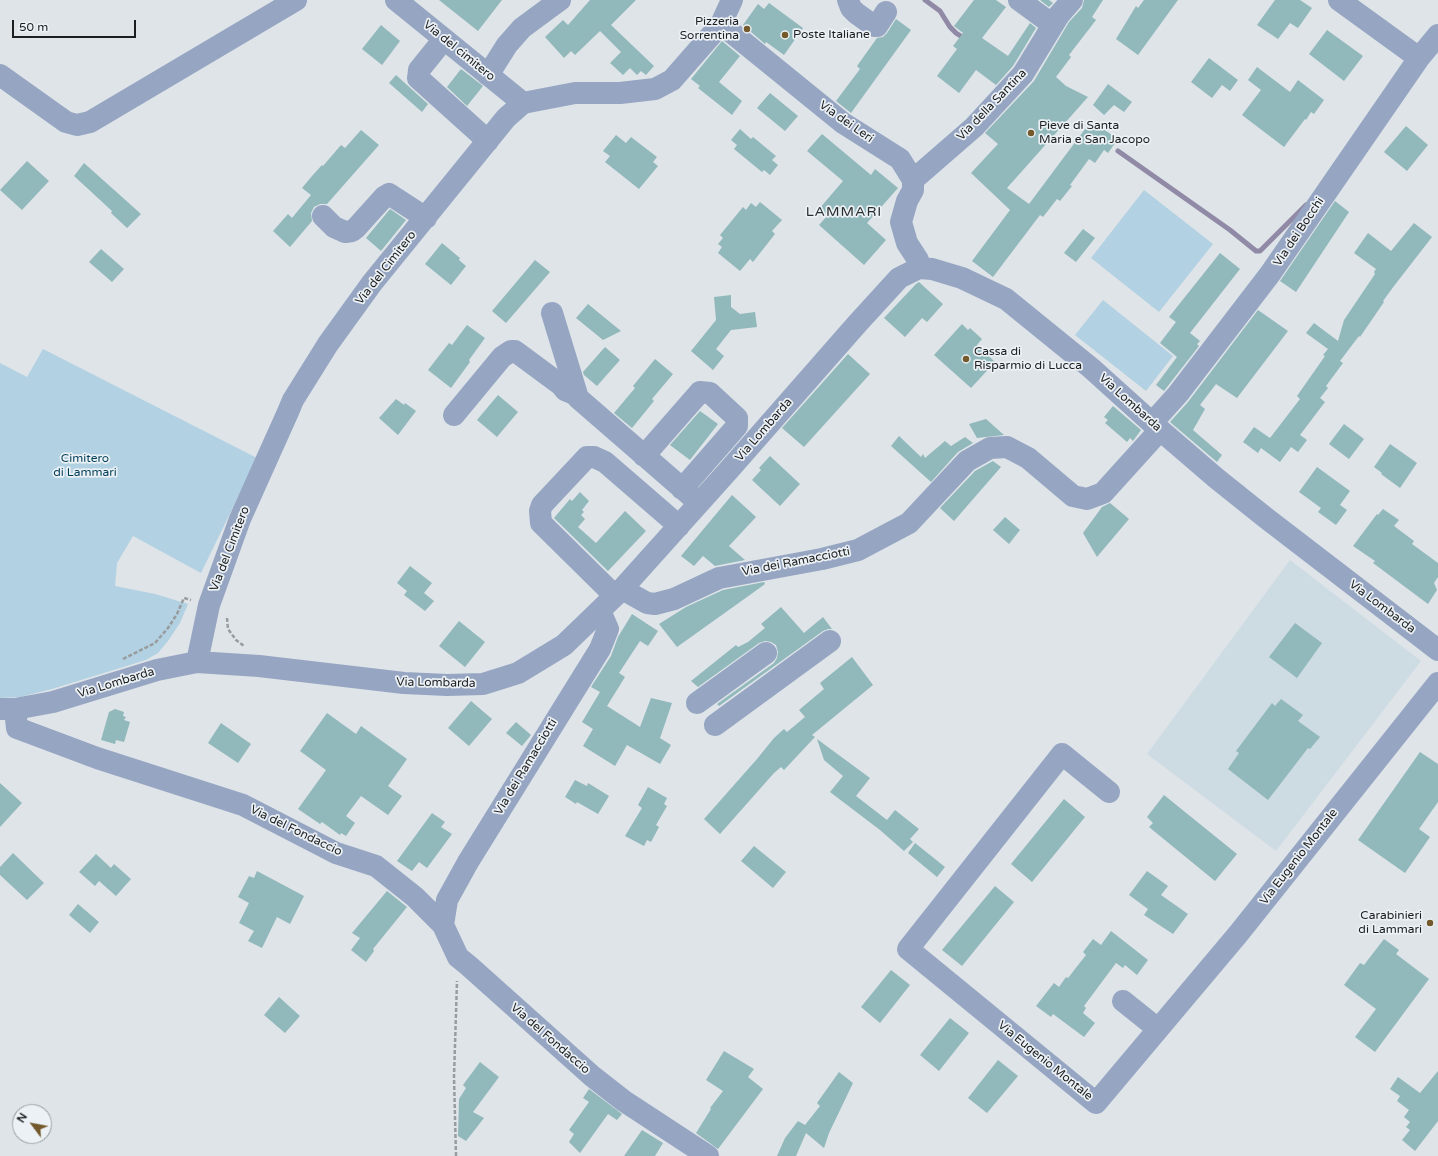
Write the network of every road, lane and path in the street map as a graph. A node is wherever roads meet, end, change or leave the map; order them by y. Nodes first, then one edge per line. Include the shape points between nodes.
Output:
1 (296, 0) edge
2 (396, 0) edge
3 (412, 0) edge
4 (560, 0) edge
5 (732, 0) edge
6 (848, 0) edge
7 (1019, 0) edge
8 (1072, 0) edge
9 (1339, 0) edge
10 (886, 12) dead end
11 (721, 24) junction
12 (1054, 25) junction
13 (1438, 35) edge
14 (452, 45) junction
15 (1419, 58) junction
16 (0, 75) edge
17 (488, 75) junction
18 (523, 102) junction
19 (488, 141) junction
20 (913, 180) junction
21 (323, 216) dead end
22 (426, 218) junction
23 (920, 260) junction
24 (552, 313) dead end
25 (577, 395) junction
26 (454, 415) dead end
27 (1156, 426) junction
28 (644, 456) junction
29 (682, 489) junction
30 (699, 503) junction
31 (679, 526) junction
32 (612, 599) junction
33 (209, 605) junction
34 (830, 641) dead end
35 (246, 647) dead end
36 (1438, 650) edge
37 (766, 653) dead end
38 (120, 661) dead end
39 (197, 662) junction
40 (1438, 682) edge
41 (697, 703) dead end
42 (11, 716) edge
43 (715, 725) dead end
44 (1109, 792) dead end
45 (443, 925) junction
46 (458, 957) junction
47 (1122, 1002) dead end
48 (1158, 1029) junction
49 (456, 1156) edge
50 (708, 1156) edge

1 - 16 street via 90,122 77,125 66,122
2 - 14 street, Via del cimitero
3 - 14 street via 452,32 458,40
4 - 17 street via 522,28 507,45
5 - 11 street
6 - 10 street via 851,8 874,26 877,26
7 - 12 street
8 - 12 street, Via della Santina
9 - 15 street
11 - 18 street via 672,80 655,89 620,93 575,93
11 - 20 street, Via dei Leri via 843,123 900,159
12 - 20 street, Via della Santina via 1023,74 974,127
13 - 15 street, Via dei Bocchi
14 - 17 street, Via del cimitero
14 - 19 street via 420,70 418,78
15 - 27 street, Via dei Bocchi via 1270,274
17 - 18 street, Via del cimitero
18 - 19 street, Via del Cimitero
19 - 22 street, Via del Cimitero
20 - 23 street via 913,190 901,222 907,243
21 - 22 street via 334,227 345,232 352,231 389,194
22 - 33 street, Via del Cimitero via 362,296 293,400 240,519
23 - 27 street, Via Lombarda via 932,269 962,278 1006,299 1091,368
23 - 30 street, Via Lombarda via 850,318
24 - 25 street
25 - 26 street via 565,390 515,351 511,351 502,357
25 - 28 street
27 - 32 street, Via dei Ramacciotti via 1103,493 1087,499 1073,496 1028,458 1007,447 990,448 967,461 909,523 858,550 719,578 674,599 654,604
27 - 36 street, Via Lombarda via 1266,518
28 - 29 street
28 - 29 street via 700,392 710,394 737,418 737,426
29 - 30 street
30 - 31 street, Via Lombarda
31 - 32 street, Via Lombarda
31 - 32 street via 605,462 594,458 587,457 542,505 541,523
32 - 39 street, Via Lombarda via 564,645 518,673 483,684 404,683 259,666
32 - 45 street, Via dei Ramacciotti via 608,629 600,649 468,862 448,900
33 - 35 path via 228,611 228,629 236,640
33 - 38 path via 184,598 168,628 155,643
33 - 39 street, Via del Cimitero
34 - 43 street
37 - 41 street
39 - 42 street, Via Lombarda via 157,670
40 - 48 street, Via Eugenio Montale via 1249,921
42 - 45 street, Via del Fondaccio via 97,758 243,805 336,853 376,866 415,897
44 - 48 street, Via Eugenio Montale via 1062,754 908,949 1096,1103
45 - 46 street, Via del Fondaccio
46 - 49 path via 454,1077
46 - 50 street, Via del Fondaccio via 592,1076 624,1101
47 - 48 street

